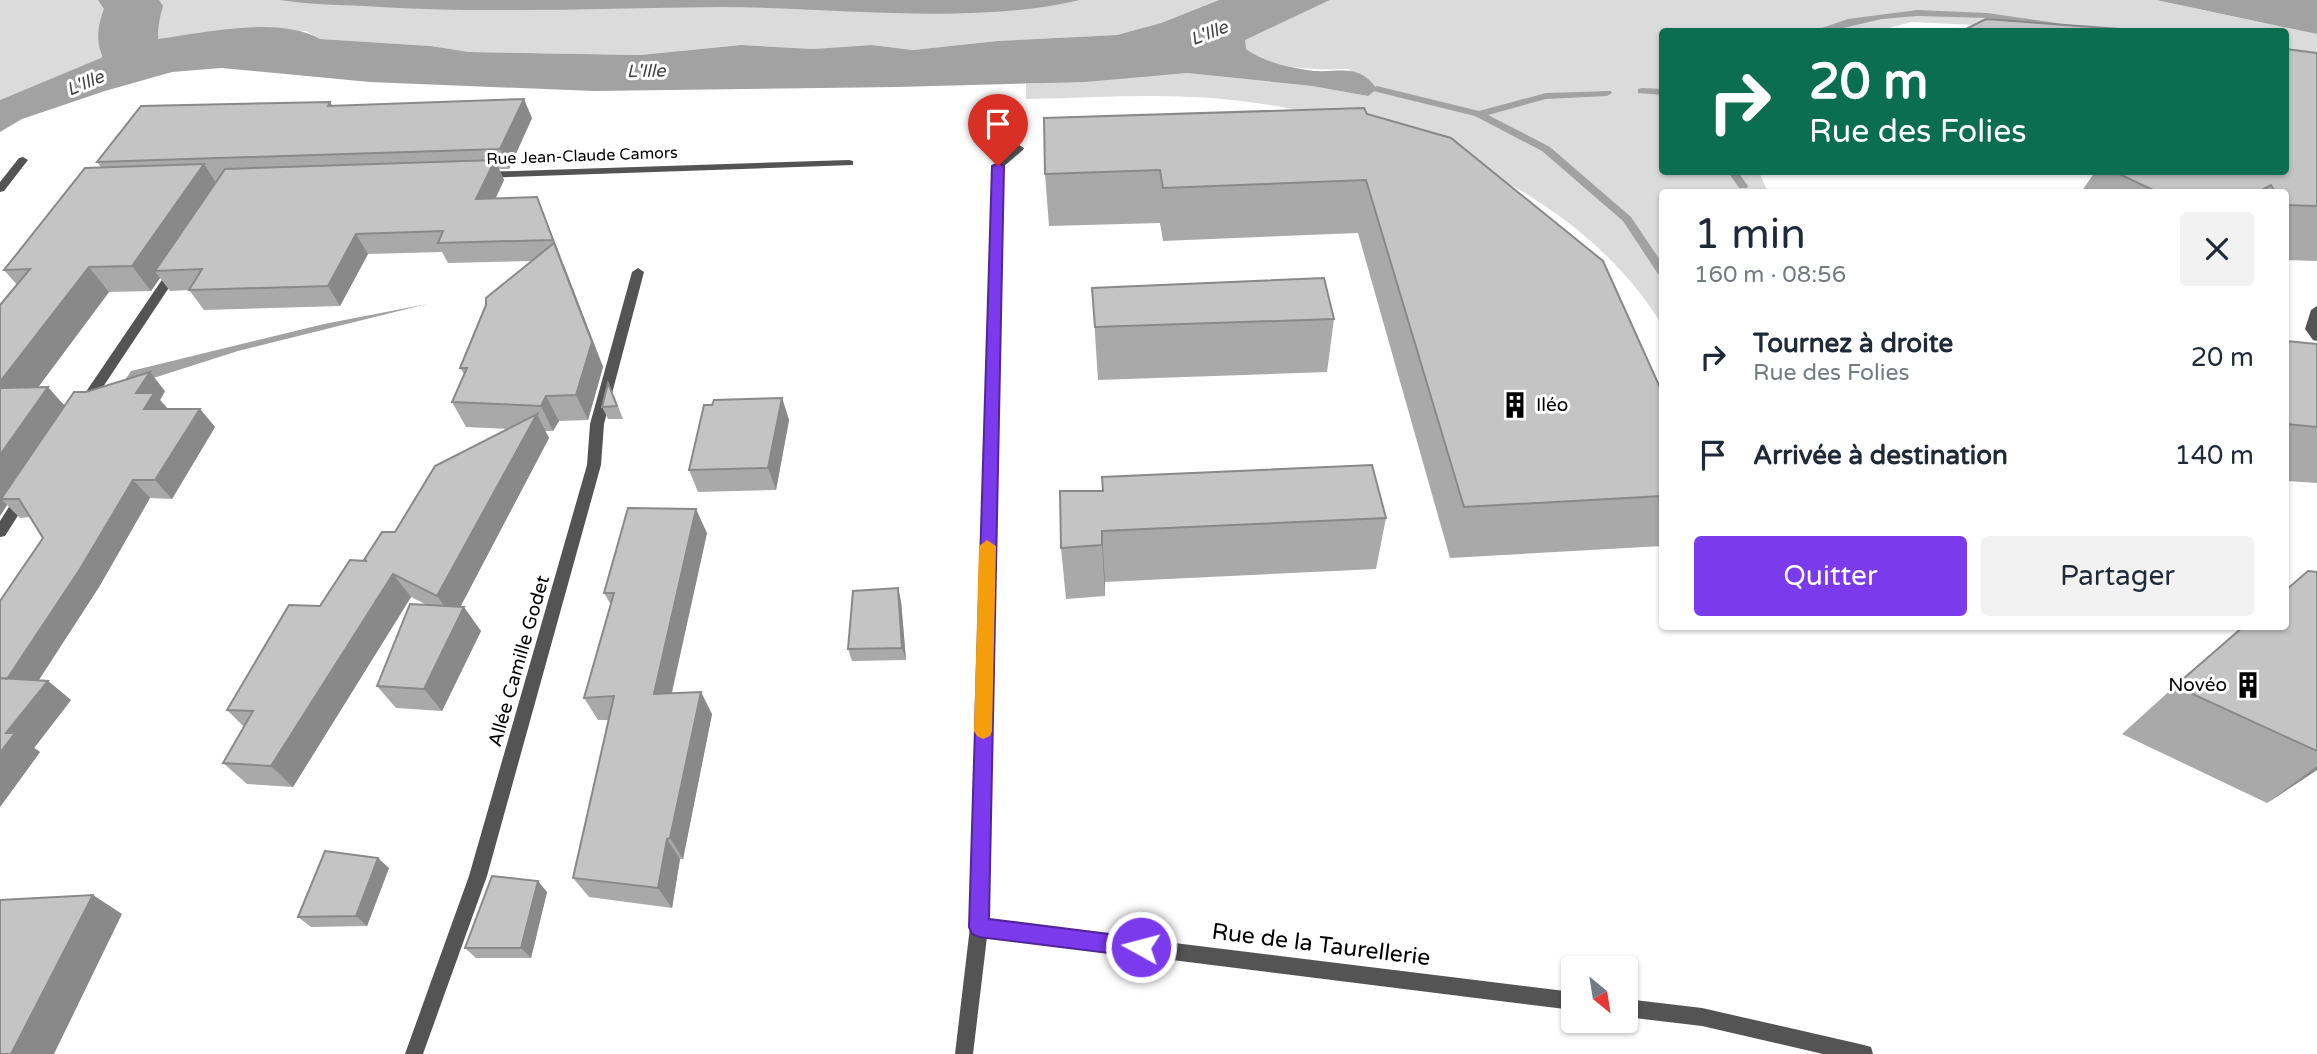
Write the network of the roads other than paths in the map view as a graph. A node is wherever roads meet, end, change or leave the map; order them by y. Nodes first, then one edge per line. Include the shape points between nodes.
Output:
1 (1019, 148) dead end
2 (23, 160) dead end
3 (849, 163) dead end
4 (465, 176) edge
5 (0, 189) edge
6 (185, 253) edge
7 (638, 272) dead end
8 (2317, 310) edge
9 (2317, 337) edge
10 (77, 416) edge
11 (31, 485) edge
12 (0, 532) edge
13 (979, 927) junction
14 (1561, 1000) edge
15 (1638, 1009) edge
16 (414, 1054) edge
17 (964, 1054) edge
18 (1864, 1054) edge

1 - 13 street via 998,166
2 - 5 street
3 - 4 street, Rue Jean-Claude Camors
6 - 10 street
7 - 16 street, Allée Camille Godet via 597,424 594,464 482,863
8 - 9 street via 2311,329
11 - 12 street
13 - 14 street, Rue de la Taurellerie
13 - 17 street
15 - 18 street via 1702,1017

